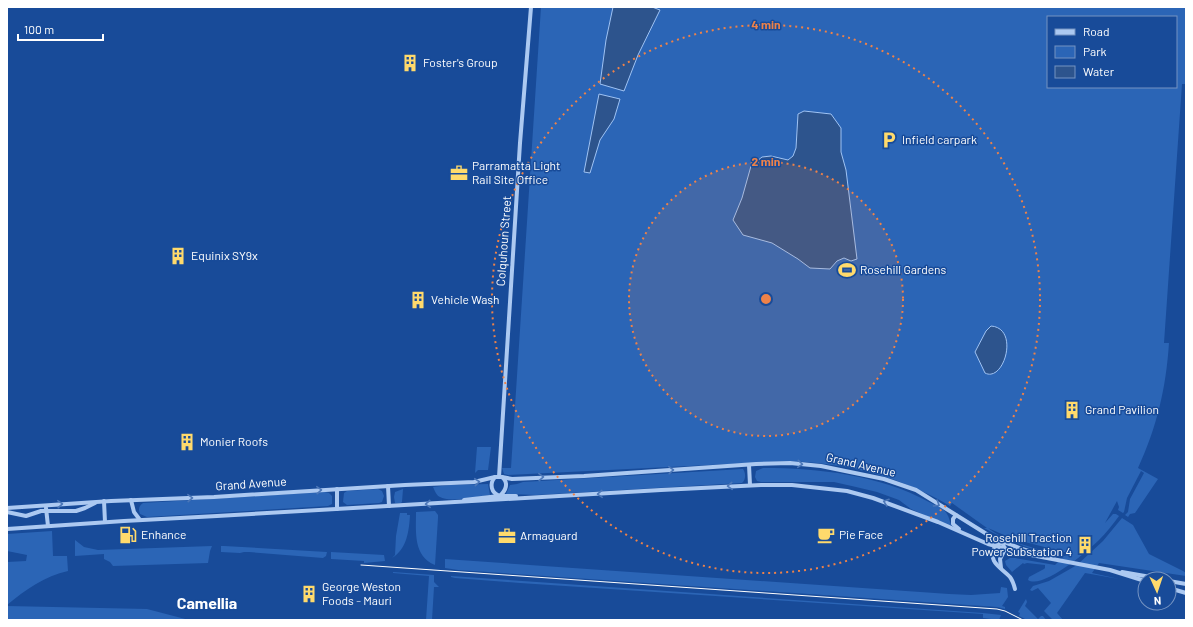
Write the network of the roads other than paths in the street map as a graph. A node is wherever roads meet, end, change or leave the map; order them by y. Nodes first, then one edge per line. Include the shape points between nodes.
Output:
1 (531, 7) edge
2 (749, 465) junction
3 (499, 477) junction
4 (750, 485) junction
5 (388, 486) junction
6 (337, 489) junction
7 (500, 496) junction
8 (540, 497) junction
9 (131, 500) junction
10 (97, 502) junction
11 (104, 502) junction
12 (448, 503) junction
13 (46, 505) junction
14 (389, 506) junction
15 (7, 508) edge
16 (337, 509) junction
17 (47, 511) junction
18 (7, 512) edge
19 (956, 515) junction
20 (140, 520) junction
21 (105, 522) junction
22 (48, 526) junction
23 (7, 529) edge
24 (978, 540) junction
25 (1002, 542) junction
26 (995, 546) junction
27 (1005, 549) junction
28 (1060, 560) junction
29 (1002, 570) junction
30 (1110, 570) junction
31 (1137, 574) edge
32 (1137, 578) edge
33 (1015, 589) dead end

1 - 3 street, Colquhoun Street
3 -> 2 street, Grand Avenue via 512,479 576,476
2 - 4 street
2 -> 19 street, Grand Avenue via 790,463 821,466 884,479 916,490
5 -> 3 street, Grand Avenue via 474,482
3 - 7 street via 505,480 506,485
3 - 7 street via 492,482 492,488 494,493
4 -> 8 street, Grand Avenue
24 -> 4 street, Grand Avenue via 895,506 847,491 792,485
5 - 6 street, Grand Avenue
5 - 14 street
9 -> 6 street, Grand Avenue
6 - 16 street
7 - 8 street, Grand Avenue
7 - 12 street, Grand Avenue
8 - 12 street, Grand Avenue
9 - 11 street, Grand Avenue
9 - 20 street via 134,512
10 - 11 street, Grand Avenue
13 -> 10 street, Grand Avenue
10 - 17 street via 79,510
11 - 21 street
12 -> 14 street, Grand Avenue
13 - 15 street, Grand Avenue
13 - 17 street
14 - 16 street, Grand Avenue
16 - 20 street, Grand Avenue
17 - 18 street via 26,516
17 - 22 street
19 - 24 street via 953,522 956,527
19 - 25 street, Grand Avenue
20 - 21 street, Grand Avenue
21 - 22 street, Grand Avenue
22 - 23 street, Grand Avenue
24 - 26 street, Grand Avenue
25 - 26 street
25 - 27 street
25 - 28 street, Grand Avenue
26 - 27 street, Grand Avenue
26 - 29 street via 993,558
27 - 28 street, Grand Avenue
27 - 29 street via 1000,561
28 - 30 street, Grand Avenue
29 - 33 street via 1011,578
30 - 31 street, Grand Avenue
30 - 32 street, Grand Avenue

